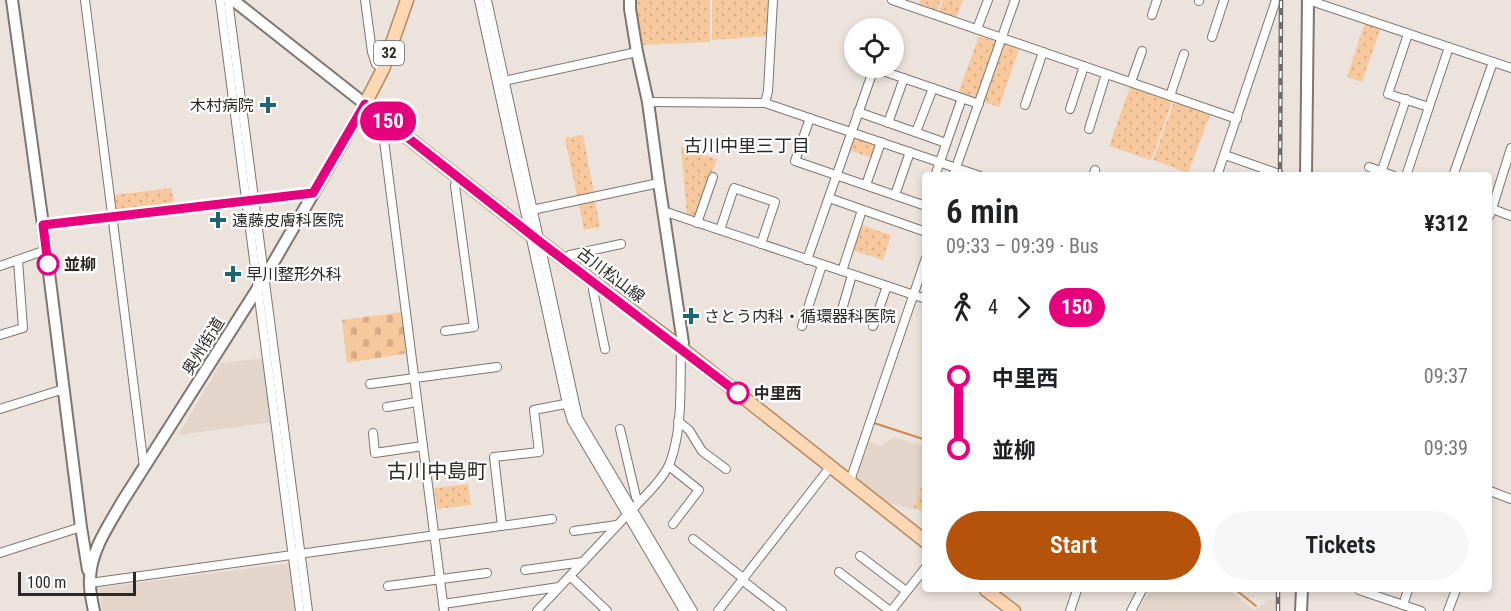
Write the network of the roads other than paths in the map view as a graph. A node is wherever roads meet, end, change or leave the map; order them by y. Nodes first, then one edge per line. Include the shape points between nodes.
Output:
1 (12, 0) edge
2 (85, 0) edge
3 (220, 0) edge
4 (228, 0) edge
5 (233, 0) edge
6 (365, 0) edge
7 (406, 0) edge
8 (479, 0) edge
9 (487, 0) edge
10 (630, 0) edge
11 (773, 0) edge
12 (892, 0) edge
13 (988, 0) edge
14 (1015, 0) edge
15 (1157, 0) edge
16 (1224, 0) edge
17 (1276, 0) edge
18 (1308, 0) edge
19 (1152, 15) dead end
20 (977, 29) junction
21 (1408, 34) junction
22 (1212, 37) dead end
23 (1002, 38) junction
24 (1449, 47) junction
25 (1142, 51) dead end
26 (637, 52) junction
27 (1043, 52) junction
28 (1184, 54) dead end
29 (1493, 62) junction
30 (497, 65) junction
31 (1084, 66) junction
32 (1511, 68) edge
33 (383, 69) junction
34 (1106, 74) junction
35 (870, 78) edge
36 (904, 78) joint
37 (504, 81) junction
38 (1131, 82) junction
39 (933, 88) junction
40 (1170, 96) junction
41 (962, 98) junction
42 (1406, 99) junction
43 (648, 102) junction
44 (765, 103) junction
45 (365, 104) junction
46 (978, 104) junction
47 (1025, 105) dead end
48 (1429, 107) junction
49 (1070, 109) dead end
50 (507, 111) junction
51 (858, 112) junction
52 (380, 115) junction
53 (810, 118) junction
54 (1237, 119) junction
55 (888, 123) junction
56 (1089, 129) dead end
57 (851, 132) junction
58 (916, 132) junction
59 (881, 142) junction
60 (946, 142) junction
61 (1511, 148) edge
62 (910, 152) junction
63 (1225, 155) junction
64 (940, 162) junction
65 (1369, 167) dead end
66 (936, 172) edge
67 (955, 172) edge
68 (1219, 172) edge
69 (1273, 172) edge
70 (1306, 172) edge
71 (1379, 172) edge
72 (1381, 172) edge
73 (1407, 172) edge
74 (1454, 172) edge
75 (836, 175) junction
76 (457, 176) junction
77 (713, 177) dead end
78 (659, 183) junction
79 (866, 185) junction
80 (313, 193) junction
81 (525, 193) junction
82 (895, 195) junction
83 (828, 198) junction
84 (250, 201) junction
85 (922, 204) edge
86 (1492, 205) edge
87 (532, 210) junction
88 (862, 210) junction
89 (663, 211) junction
90 (1492, 211) edge
91 (1511, 216) edge
92 (113, 217) junction
93 (697, 223) junction
94 (43, 225) junction
95 (720, 230) junction
96 (922, 230) edge
97 (535, 237) junction
98 (621, 244) dead end
99 (761, 244) junction
100 (46, 250) junction
101 (18, 260) junction
102 (807, 260) junction
103 (565, 261) junction
104 (822, 265) junction
105 (0, 266) edge
106 (922, 270) edge
107 (842, 271) junction
108 (852, 275) junction
109 (264, 277) junction
110 (594, 283) junction
111 (886, 286) junction
112 (257, 289) junction
113 (914, 295) junction
114 (922, 298) edge
115 (841, 313) dead end
116 (802, 326) dead end
117 (873, 326) dead end
118 (445, 331) dead end
119 (0, 335) edge
120 (681, 348) junction
121 (605, 349) dead end
122 (497, 367) dead end
123 (414, 378) junction
124 (274, 382) junction
125 (370, 384) dead end
126 (64, 389) junction
127 (417, 402) junction
128 (570, 403) junction
129 (387, 407) dead end
130 (0, 409) edge
131 (678, 421) junction
132 (620, 429) dead end
133 (372, 433) dead end
134 (423, 446) junction
135 (669, 466) junction
136 (831, 466) junction
137 (144, 467) junction
138 (726, 469) dead end
139 (850, 481) junction
140 (1492, 493) edge
141 (1511, 499) edge
142 (639, 502) junction
143 (630, 512) junction
144 (552, 519) dead end
145 (673, 524) dead end
146 (617, 525) junction
147 (502, 526) junction
148 (81, 527) junction
149 (574, 531) dead end
150 (435, 536) junction
151 (83, 539) junction
152 (101, 539) junction
153 (693, 539) dead end
154 (922, 539) edge
155 (0, 553) edge
156 (296, 554) junction
157 (860, 556) dead end
158 (584, 561) junction
159 (525, 570) dead end
160 (839, 572) dead end
161 (922, 572) edge
162 (487, 573) dead end
163 (570, 576) junction
164 (440, 579) junction
165 (743, 579) junction
166 (90, 581) junction
167 (388, 586) dead end
168 (560, 587) junction
169 (906, 591) junction
170 (989, 592) edge
171 (1076, 592) edge
172 (1141, 592) edge
173 (1302, 592) edge
174 (1366, 592) edge
175 (1407, 592) edge
176 (1455, 592) edge
177 (1403, 605) junction
178 (444, 607) edge
179 (94, 611) edge
180 (300, 611) edge
181 (308, 611) edge
182 (537, 611) edge
183 (607, 611) edge
184 (684, 611) edge
185 (693, 611) edge
186 (718, 611) edge
187 (782, 611) edge
188 (891, 611) edge
189 (1014, 611) edge
190 (1070, 611) edge
191 (1131, 611) edge
192 (1302, 611) edge
193 (1420, 611) edge
194 (1448, 611) edge

1 - 94 street
2 - 92 street
3 - 84 street
4 - 84 street
5 - 45 street
6 - 33 street via 372,52 376,64
7 - 33 main road, 32
8 - 30 street
9 - 30 street
10 - 26 street
11 - 44 street
12 - 20 street
13 - 20 street
14 - 23 street
15 - 19 street
16 - 22 street
17 - 54 street
18 - 21 street
18 - 70 street
20 - 23 street
21 - 24 street
21 - 42 street via 1388,93
23 - 27 street
23 - 46 street
24 - 29 street
24 - 48 street
25 - 38 street
26 - 37 street
26 - 43 street
27 - 31 street
27 - 47 street
28 - 40 street
29 - 32 street
29 - 74 street
30 - 37 street
30 - 50 street
31 - 34 street
31 - 49 street
33 - 45 main road, 32
34 - 38 street
34 - 56 street
35 - 51 street
36 - 39 street
36 - 55 street
37 - 50 street
38 - 40 street
39 - 41 street
39 - 58 street
40 - 54 street
41 - 46 street
41 - 60 street
42 - 48 street
42 - 72 street
43 - 44 street
43 - 78 street
44 - 53 street
45 - 52 main road, 古川松山線
45 - 80 street, 奥州街道
46 - 67 street
48 - 73 street
50 - 81 street
51 - 55 street
51 - 57 street
52 - 76 main road, 古川松山線
52 - 123 street
53 - 57 street
53 - 75 street via 795,161
54 - 63 street
55 - 58 street
57 - 59 street
57 - 75 street
58 - 60 street
59 - 62 street
59 - 79 street
60 - 64 street
61 - 86 street
62 - 64 street
62 - 82 street
63 - 68 street
63 - 69 street
64 - 66 street
64 - 67 street
65 - 71 street
75 - 79 street
75 - 83 street
76 - 97 main road, 古川松山線
76 - 118 street via 455,186 474,327
77 - 93 street
78 - 87 street
78 - 89 street
79 - 82 street
80 - 84 street
80 - 109 street, 奥州街道
81 - 87 street
81 - 97 street
82 - 85 street
83 - 88 street
83 - 102 street
84 - 92 street
84 - 109 street
84 - 112 street
87 - 97 street
88 - 96 street
88 - 107 street
89 - 93 street
89 - 120 street
90 - 91 street
92 - 94 street
92 - 137 street
93 - 95 street
94 - 100 street
95 - 99 street
95 - 99 street via 734,188 775,202
97 - 103 main road, 古川松山線
97 - 128 street
97 - 128 street
98 - 103 street via 570,255
99 - 102 street
100 - 101 street
100 - 126 street
101 - 105 street
101 - 119 street via 23,328
102 - 104 street
103 - 110 main road, 古川松山線
104 - 107 street
104 - 116 street
106 - 113 street
107 - 108 street
108 - 111 street
108 - 115 street
109 - 112 street, 奥州街道
109 - 124 street
110 - 120 main road, 古川松山線
110 - 121 street via 592,290
111 - 113 street
111 - 117 street
112 - 124 street
112 - 137 street, 奥州街道
113 - 114 street
113 - 139 street
120 - 131 street
120 - 136 main road, 古川松山線
122 - 123 street
123 - 125 street
123 - 127 street
124 - 156 street
126 - 130 street
126 - 148 street
127 - 129 street
127 - 134 street
128 - 143 street
128 - 147 street via 534,410 539,452 494,457
131 - 135 street
131 - 138 street via 702,450
132 - 142 street
133 - 134 street via 375,453
134 - 150 street
135 - 142 street
135 - 145 street via 699,490
136 - 139 main road, 古川松山線
136 - 165 street
137 - 152 street, 奥州街道
139 - 154 main road, 古川松山線
140 - 141 street
142 - 143 street
143 - 146 street
143 - 184 street
143 - 185 street
144 - 147 street
146 - 149 street
146 - 158 street
147 - 150 street
148 - 151 street
148 - 155 street
150 - 156 street
150 - 164 street
151 - 152 street
151 - 166 street
152 - 166 street, 奥州街道
153 - 165 street
156 - 166 street
156 - 180 street
156 - 181 street
157 - 169 street
158 - 159 street
158 - 163 street
160 - 188 street
161 - 169 street
162 - 164 street
163 - 168 street
163 - 183 street
164 - 167 street
164 - 178 street
165 - 186 street
165 - 187 street
166 - 179 street, 奥州街道
168 - 178 street
168 - 182 street
169 - 188 street
170 - 189 main road
171 - 190 street
172 - 191 street
173 - 192 street
174 - 177 street
175 - 177 street
176 - 194 street
177 - 193 street

